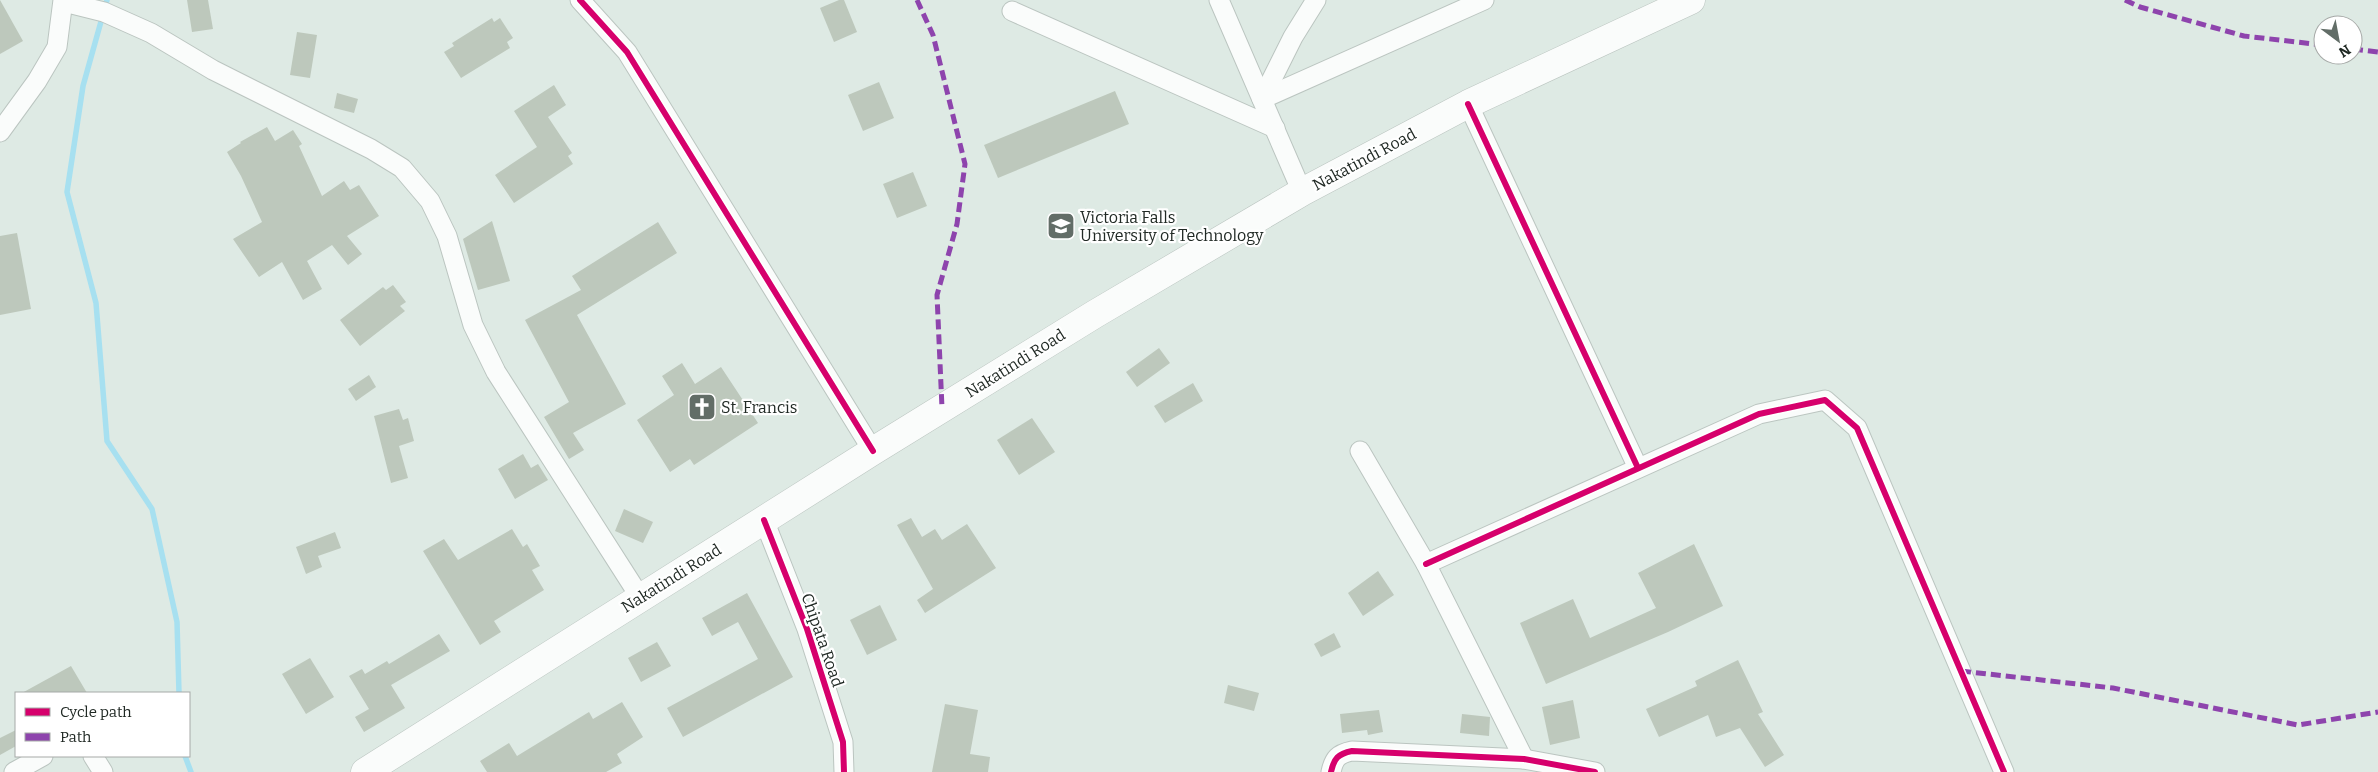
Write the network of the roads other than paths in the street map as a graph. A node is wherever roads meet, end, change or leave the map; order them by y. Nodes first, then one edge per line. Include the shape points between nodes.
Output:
1 (580, 0) edge
2 (1219, 0) edge
3 (1316, 0) edge
4 (1484, 0) edge
5 (1690, 0) edge
6 (63, 1) edge
7 (1012, 11) dead end
8 (1262, 99) junction
9 (1468, 104) junction
10 (1275, 128) junction
11 (0, 132) edge
12 (1302, 192) junction
13 (873, 451) junction
14 (1360, 451) dead end
15 (1638, 468) junction
16 (764, 520) junction
17 (1426, 564) junction
18 (640, 597) junction
19 (41, 757) edge
20 (94, 757) edge
21 (1524, 760) junction
22 (14, 772) edge
23 (103, 772) edge
24 (365, 772) edge
25 (844, 772) edge
26 (1331, 772) edge
27 (1595, 772) edge
28 (2004, 772) edge

1 - 13 street via 627,52
2 - 8 street
3 - 8 street
4 - 8 street
5 - 9 highway, Nakatindi Road
6 - 11 street via 57,47
6 - 18 street via 104,12 151,33 214,70 371,149 402,168 430,201 446,236 472,325 496,372
7 - 10 street
8 - 10 street
9 - 12 highway, Nakatindi Road
9 - 15 street
10 - 12 street
12 - 13 highway, Nakatindi Road via 1095,314
13 - 16 highway, Nakatindi Road
14 - 17 street
15 - 17 street
15 - 28 street via 1759,414 1825,400 1857,428
16 - 18 highway, Nakatindi Road
16 - 25 street, Chipata Road via 812,646 843,742
17 - 21 street
18 - 24 highway, Nakatindi Road
19 - 22 street
20 - 23 street
21 - 26 street via 1352,751 1339,754 1333,761
21 - 27 street

